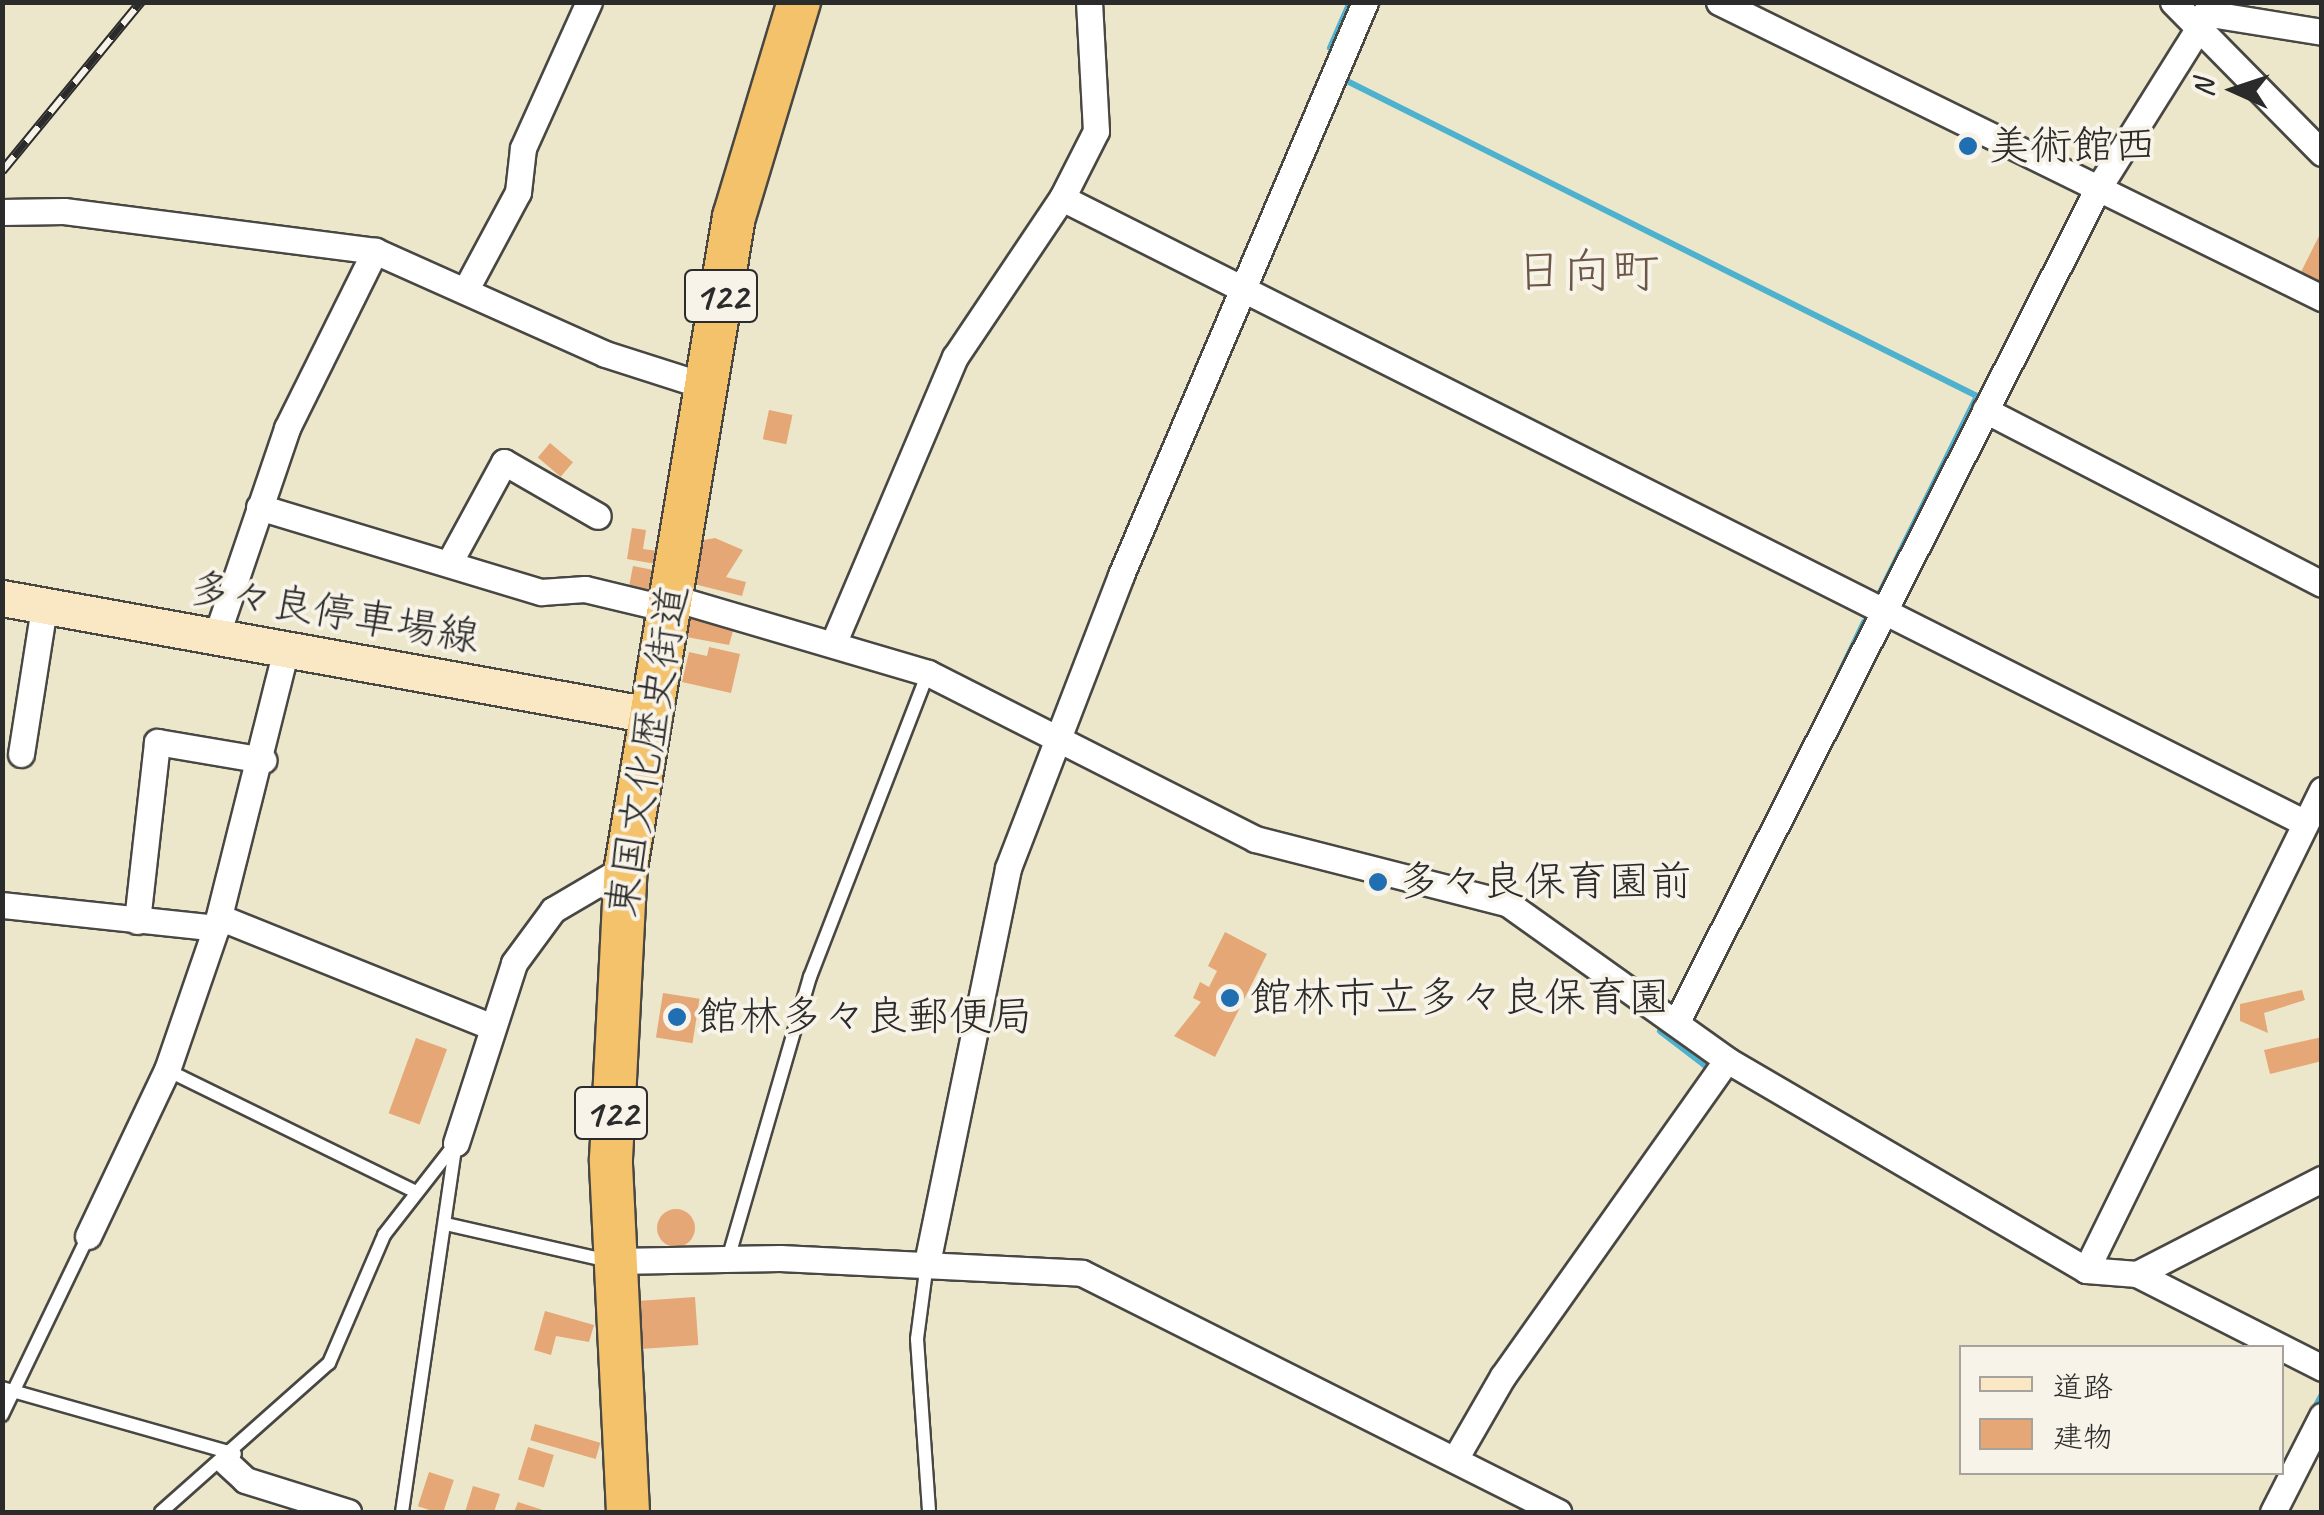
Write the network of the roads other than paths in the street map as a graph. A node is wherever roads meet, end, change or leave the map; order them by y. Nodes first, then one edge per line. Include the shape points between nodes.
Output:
1 (589, 2) edge
2 (799, 2) edge
3 (1089, 2) edge
4 (1366, 2) edge
5 (1719, 2) edge
6 (2173, 2) edge
7 (2205, 14) edge
8 (2322, 32) edge
9 (2322, 153) edge
10 (2097, 190) junction
11 (1062, 198) junction
12 (2, 212) edge
13 (374, 251) junction
14 (1240, 288) junction
15 (466, 289) junction
16 (2322, 298) edge
17 (705, 386) junction
18 (1985, 410) junction
19 (259, 508) junction
20 (598, 516) dead end
21 (448, 563) junction
22 (2322, 584) edge
23 (2, 598) edge
24 (669, 603) junction
25 (44, 606) junction
26 (1884, 613) junction
27 (216, 637) junction
28 (833, 644) junction
29 (286, 650) junction
30 (928, 673) junction
31 (650, 715) junction
32 (1064, 740) junction
33 (21, 754) dead end
34 (263, 760) junction
35 (2322, 790) edge
36 (2305, 823) junction
37 (626, 867) junction
38 (2, 905) edge
39 (136, 921) junction
40 (218, 922) junction
41 (1676, 1023) junction
42 (488, 1025) junction
43 (1726, 1060) junction
44 (167, 1070) junction
45 (456, 1143) junction
46 (2311, 1184) edge
47 (414, 1191) junction
48 (2322, 1206) edge
49 (450, 1224) junction
50 (88, 1236) joint
51 (728, 1259) junction
52 (615, 1262) junction
53 (927, 1263) junction
54 (2086, 1270) junction
55 (2137, 1274) junction
56 (2277, 1345) edge
57 (2284, 1349) edge
58 (2322, 1368) edge
59 (7, 1389) edge
60 (2, 1415) edge
61 (2322, 1416) edge
62 (230, 1458) junction
63 (1456, 1459) junction
64 (1547, 1510) edge
65 (161, 1512) edge
66 (348, 1512) edge
67 (402, 1512) edge
68 (628, 1512) edge
69 (929, 1512) edge
70 (2273, 1512) edge

1 - 15 street via 523,148 518,192
2 - 17 highway, 東国文化歴史街道 / 122 via 740,187
3 - 11 street via 1096,131
4 - 14 street
5 - 10 street
6 - 7 street
7 - 8 street
7 - 9 street
7 - 10 street
10 - 16 street
10 - 18 street
11 - 14 street
11 - 28 street via 955,358 871,536
12 - 13 street via 64,210
13 - 15 street
13 - 19 street
14 - 26 street
14 - 32 street
15 - 17 street via 605,354
17 - 24 highway, 東国文化歴史街道 / 122
18 - 22 street
18 - 26 street
19 - 21 street
19 - 27 street
20 - 21 street via 504,462
21 - 24 street via 541,592 585,589
23 - 25 main road, 多々良停車場線
24 - 28 street
24 - 31 highway, 東国文化歴史街道 / 122
25 - 27 main road, 多々良停車場線
25 - 33 street
26 - 36 street
26 - 41 street
27 - 29 main road, 多々良停車場線
28 - 30 street
29 - 31 main road, 多々良停車場線
29 - 34 street
30 - 32 street
30 - 51 lane via 810,977
31 - 37 highway, 東国文化歴史街道 / 122
32 - 41 street via 1254,838 1507,904
32 - 53 street via 1008,868
34 - 39 street via 157,742
34 - 40 street
35 - 36 street
36 - 54 street
37 - 42 street via 553,910 514,963
37 - 52 highway, 東国文化歴史街道 / 122 via 612,1079
38 - 39 street
39 - 40 street
40 - 42 street
40 - 44 street
41 - 43 street
42 - 45 street
43 - 54 street
43 - 63 street via 1502,1376
44 - 47 lane
44 - 50 street
45 - 47 lane
45 - 49 lane
46 - 48 street
46 - 55 street
47 - 62 lane via 384,1234 329,1363
49 - 52 lane via 566,1258
49 - 67 lane
50 - 59 lane
51 - 52 street
51 - 53 street
52 - 68 highway, 東国文化歴史街道 / 122
53 - 63 street via 1082,1273
53 - 69 lane via 917,1339
54 - 55 street
55 - 56 street
57 - 58 street
59 - 60 lane
59 - 62 lane
61 - 70 street
62 - 65 lane
62 - 66 street via 245,1480
63 - 64 street

